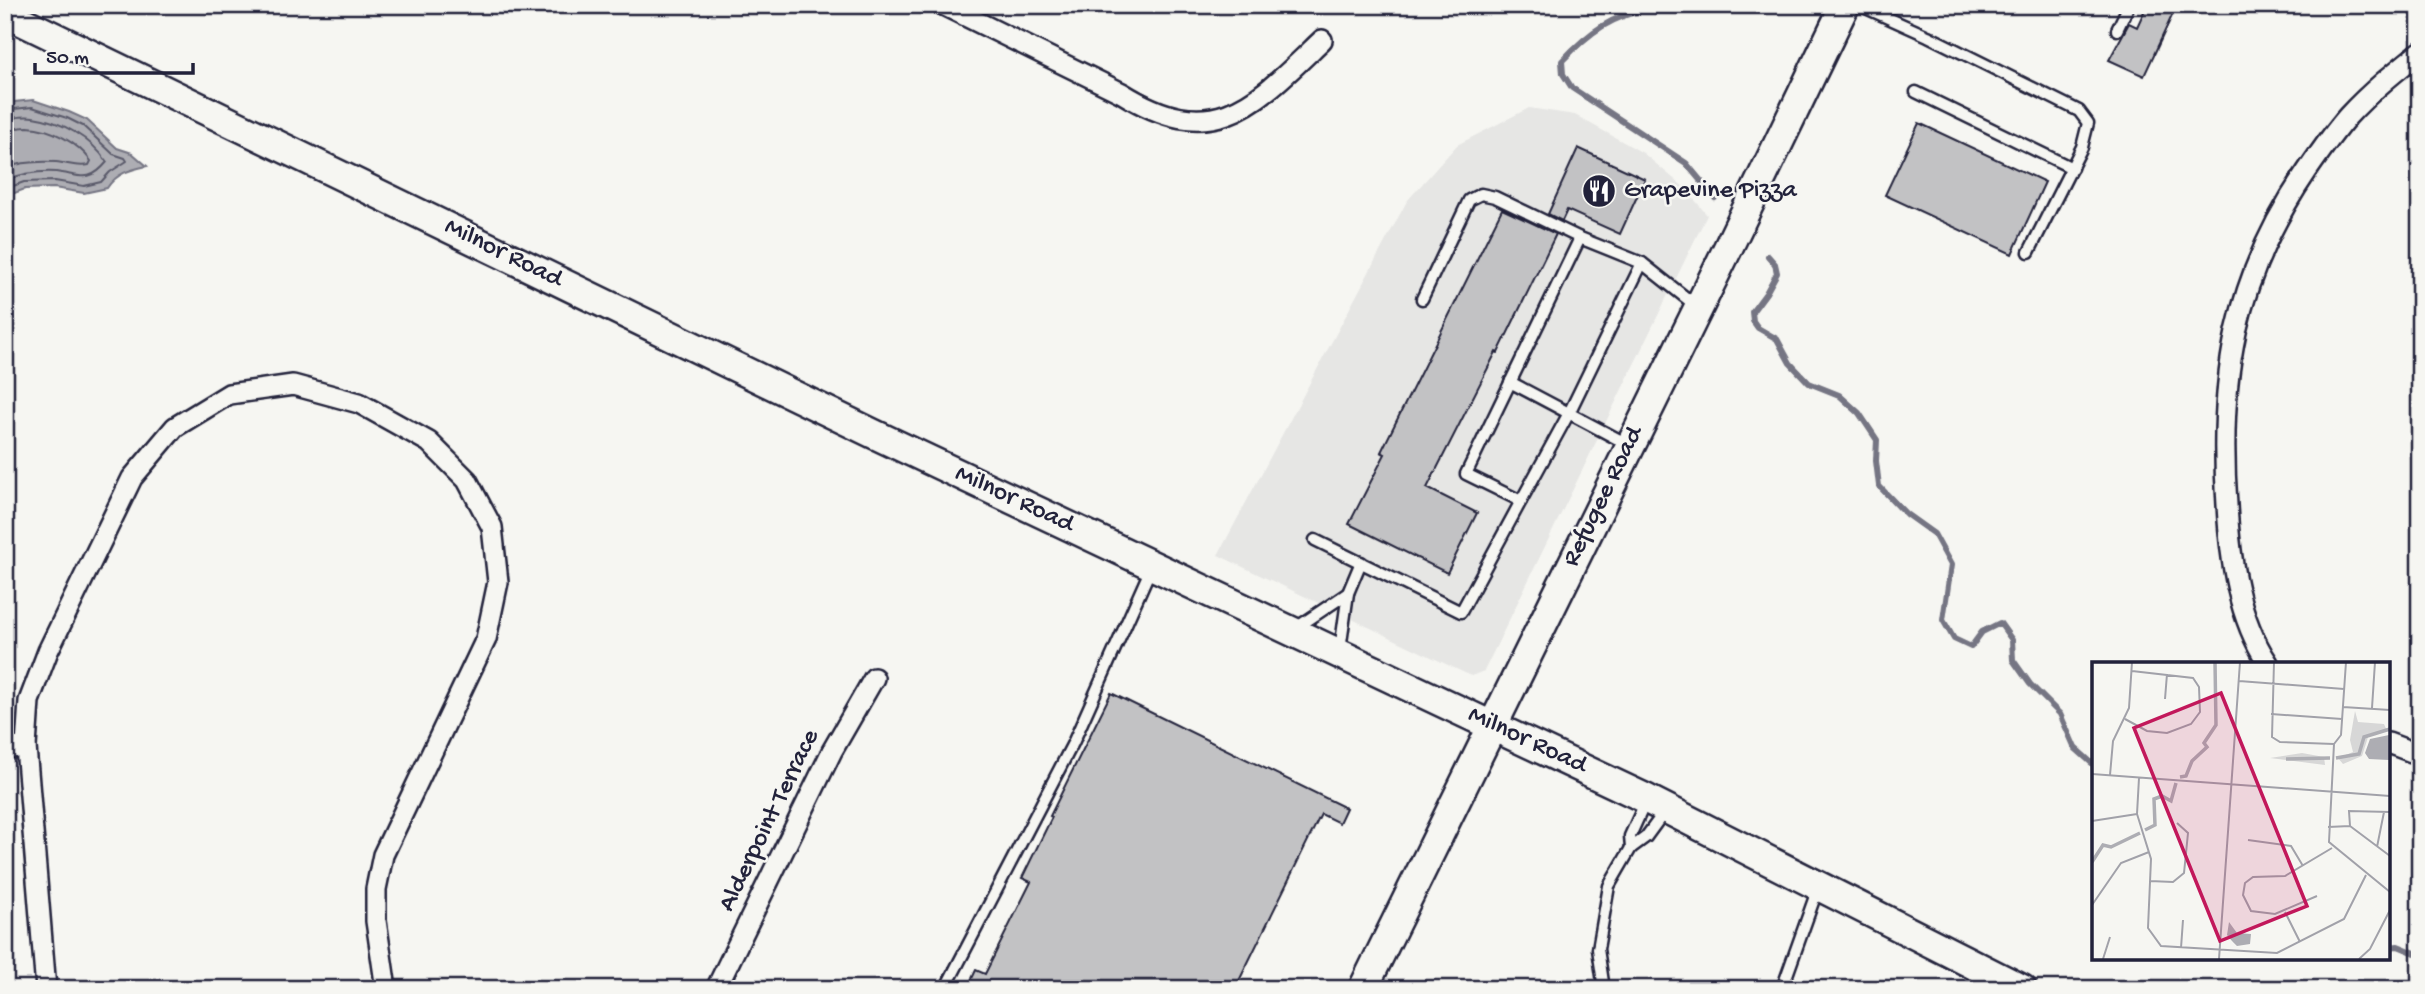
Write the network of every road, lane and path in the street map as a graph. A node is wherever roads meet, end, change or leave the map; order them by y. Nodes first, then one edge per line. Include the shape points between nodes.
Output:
1 (943, 5) edge
2 (1845, 5) edge
3 (1859, 5) edge
4 (2129, 5) edge
5 (5, 13) edge
6 (2117, 30) dead end
7 (1322, 40) dead end
8 (2420, 52) edge
9 (1916, 92) dead end
10 (2072, 168) junction
11 (1580, 238) junction
12 (2029, 252) dead end
13 (1642, 263) junction
14 (1422, 299) dead end
15 (1698, 308) junction
16 (1510, 382) junction
17 (1569, 413) junction
18 (1630, 446) junction
19 (1521, 501) junction
20 (1315, 540) dead end
21 (1361, 562) junction
22 (1152, 565) junction
23 (1348, 593) junction
24 (1292, 631) junction
25 (1339, 652) junction
26 (2267, 662) edge
27 (874, 678) dead end
28 (1493, 725) junction
29 (2390, 744) edge
30 (26, 747) junction
31 (5, 748) edge
32 (2420, 755) edge
33 (1657, 804) junction
34 (1631, 848) junction
35 (1819, 884) junction
36 (46, 989) edge
37 (386, 989) edge
38 (716, 989) edge
39 (945, 989) edge
40 (1363, 989) edge
41 (1604, 989) edge
42 (1782, 989) edge
43 (2022, 989) edge

1 - 7 street via 1147,109 1191,120 1232,114 1257,100
2 - 15 main road, Refugee Road
3 - 10 lane via 2079,111 2088,123
4 - 6 lane
5 - 22 main road, Milnor Road
8 - 26 street via 2366,97 2328,139 2273,228 2240,314 2224,423 2228,516 2242,606 2253,639
9 - 10 lane
10 - 12 lane
11 - 13 lane
11 - 14 lane via 1481,194 1469,200
11 - 16 lane
13 - 15 lane
13 - 17 lane
15 - 18 main road, Refugee Road
16 - 17 lane
16 - 19 lane via 1466,474
17 - 18 lane
17 - 19 lane
18 - 28 main road, Refugee Road
19 - 21 lane via 1461,612
20 - 21 lane
21 - 23 lane
22 - 24 main road, Milnor Road
22 - 39 lane via 1073,743
23 - 24 lane
23 - 25 lane
24 - 25 main road, Milnor Road
25 - 28 main road, Milnor Road
27 - 38 street, Alderpoint Terrace via 832,751
28 - 33 main road, Milnor Road
28 - 40 main road, Refugee Road
29 - 32 street
30 - 31 street
30 - 36 street
30 - 37 street via 29,701 48,651 132,478 174,427 229,394 293,385 359,403 429,442 467,480 492,527 498,582 486,639 383,855 376,921
33 - 34 lane via 1647,837
33 - 34 lane via 1630,835
33 - 35 main road, Milnor Road
34 - 41 lane via 1609,886 1598,949
35 - 42 lane
35 - 43 main road, Milnor Road

